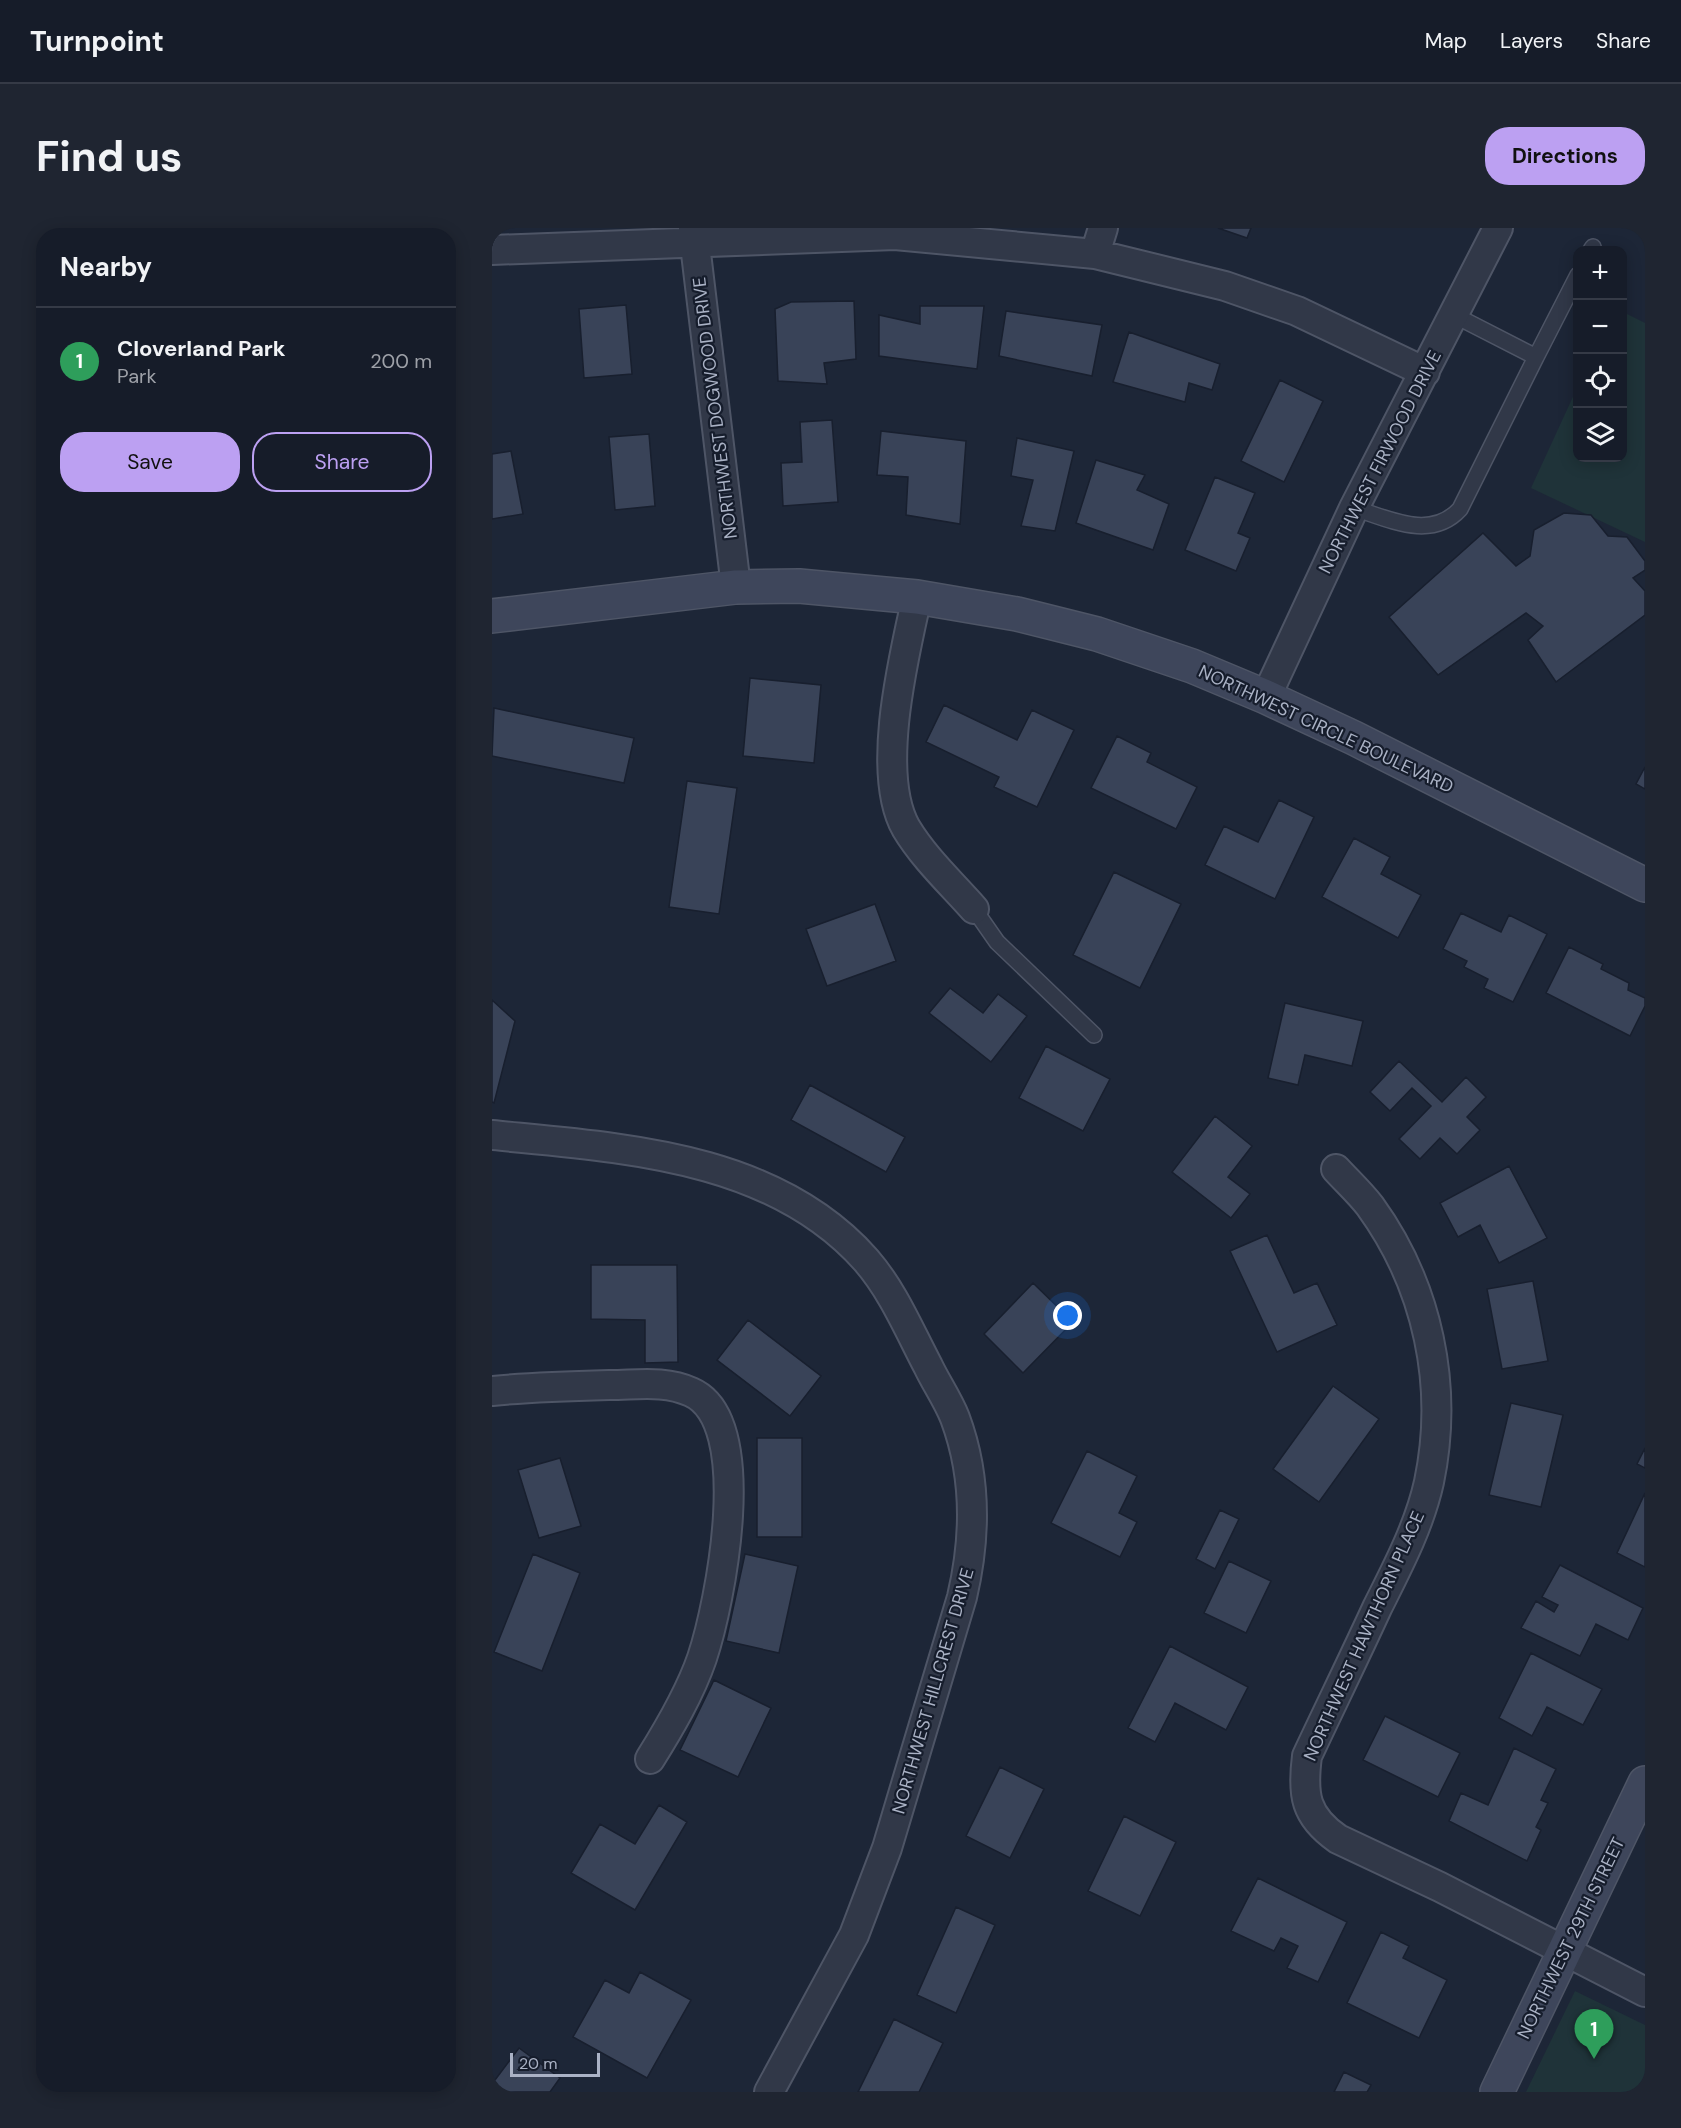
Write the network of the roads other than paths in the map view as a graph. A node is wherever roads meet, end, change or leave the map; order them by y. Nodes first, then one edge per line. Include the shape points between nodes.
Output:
1 (1498, 228) edge
2 (695, 236) edge
3 (1099, 241) edge
4 (492, 250) edge
5 (1573, 285) edge
6 (1454, 315) junction
7 (1536, 357) junction
8 (1425, 372) junction
9 (1354, 508) junction
10 (736, 587) junction
11 (917, 597) junction
12 (492, 616) edge
13 (1266, 697) junction
14 (1645, 885) edge
15 (974, 909) joint
16 (1094, 1035) dead end
17 (492, 1134) edge
18 (1336, 1169) dead end
19 (492, 1390) edge
20 (650, 1759) dead end
21 (1645, 1783) edge
22 (1565, 1952) junction
23 (1645, 1992) edge
24 (769, 2092) edge
25 (1497, 2092) edge

1 - 6 street, NORTHWEST FIRWOOD DRIVE
2 - 3 street via 895,235
2 - 4 street
2 - 10 street, NORTHWEST DOGWOOD DRIVE
3 - 8 street via 1297,311
5 - 7 lane
6 - 7 lane
6 - 8 street, NORTHWEST FIRWOOD DRIVE
7 - 9 lane via 1460,509 1449,522 1427,527
8 - 9 street, NORTHWEST FIRWOOD DRIVE
9 - 13 street, NORTHWEST FIRWOOD DRIVE
10 - 11 main road, NORTHWEST CIRCLE BOULEVARD via 799,586
10 - 12 main road, NORTHWEST CIRCLE BOULEVARD
11 - 13 main road, NORTHWEST CIRCLE BOULEVARD via 1017,614 1097,634 1192,666
11 - 15 street via 901,675 892,770 906,827
13 - 14 main road, NORTHWEST CIRCLE BOULEVARD
15 - 16 lane via 996,942
17 - 24 street, NORTHWEST HILLCREST DRIVE via 625,1148 687,1161 742,1179 816,1215 851,1245 887,1288 954,1418 969,1468 974,1520 972,1555 887,1848 854,1935
18 - 22 street, NORTHWEST HAWTHORN PLACE via 1369,1206 1400,1254 1432,1346 1438,1398 1428,1483 1412,1537 1307,1756 1303,1786 1309,1808 1324,1829 1338,1839
19 - 20 street via 669,1384 693,1392 706,1402 723,1431 727,1539 718,1603 702,1660 674,1721
21 - 22 main road, NORTHWEST 29TH STREET
22 - 23 street
22 - 25 main road, NORTHWEST 29TH STREET

